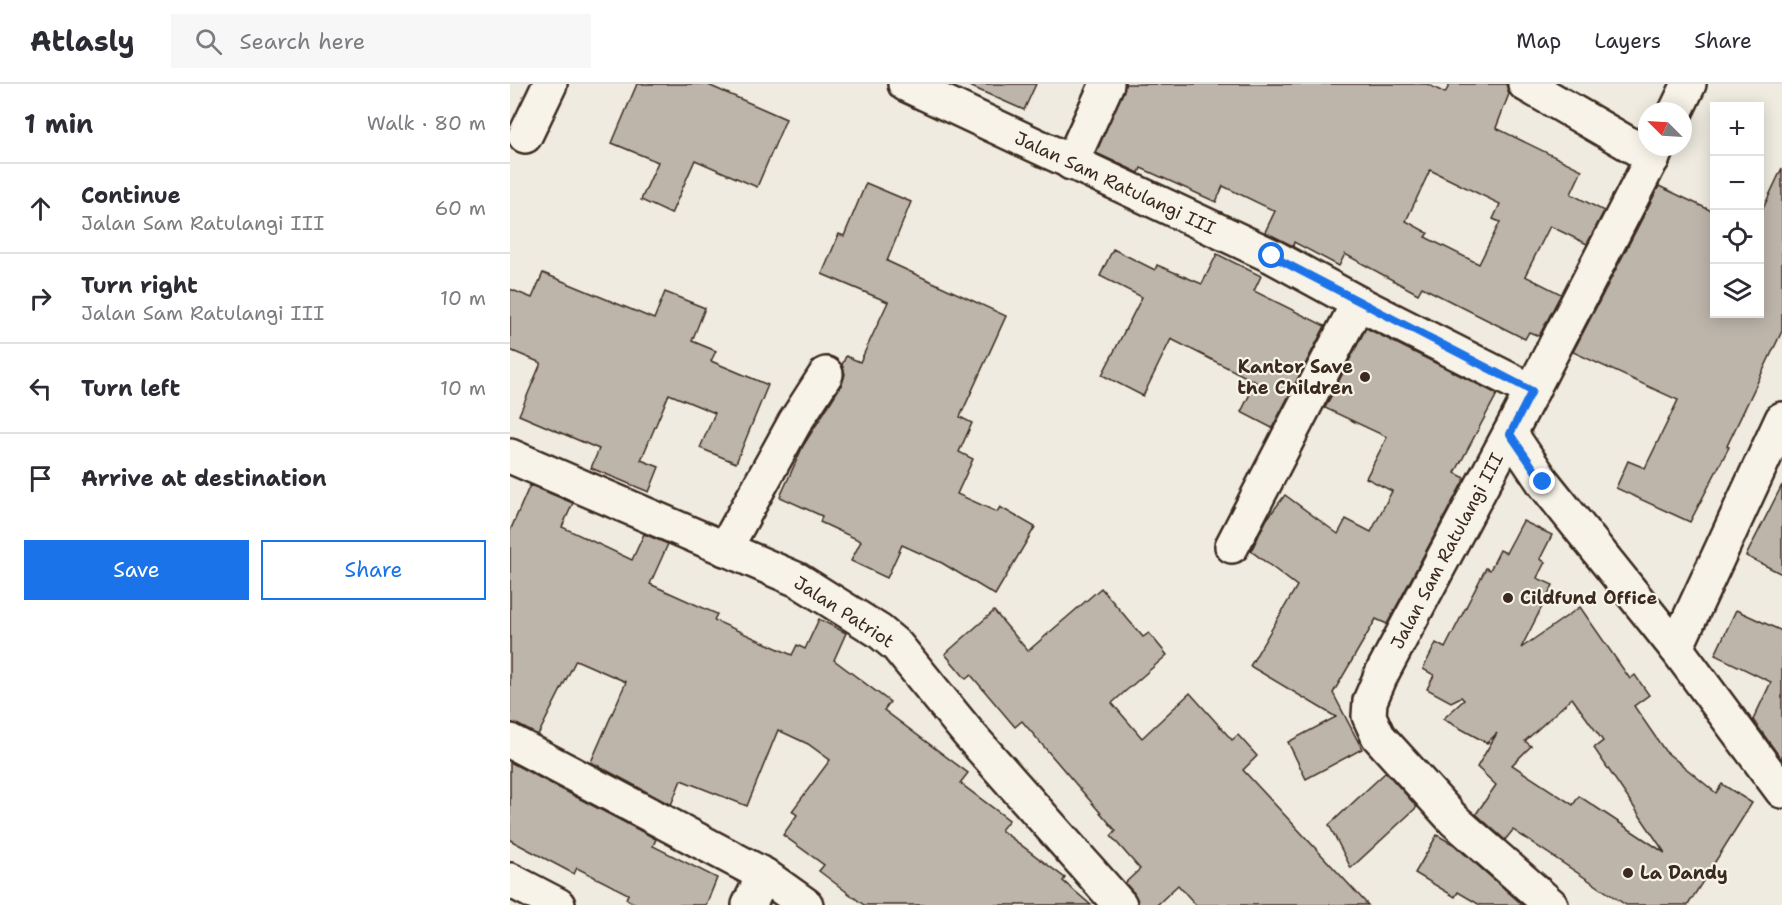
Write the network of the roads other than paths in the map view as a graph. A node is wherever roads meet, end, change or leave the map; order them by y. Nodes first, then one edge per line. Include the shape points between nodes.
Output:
1 (550, 84) edge
2 (905, 84) edge
3 (1107, 84) edge
4 (1525, 84) edge
5 (1689, 84) edge
6 (1680, 102) edge
7 (525, 136) dead end
8 (1638, 144) edge
9 (1654, 156) edge
10 (1071, 163) junction
11 (1359, 303) junction
12 (826, 374) dead end
13 (1532, 391) junction
14 (1782, 419) edge
15 (1510, 434) junction
16 (510, 456) edge
17 (1232, 546) dead end
18 (725, 549) junction
19 (1676, 648) junction
20 (510, 741) edge
21 (1782, 791) edge
22 (764, 875) junction
23 (510, 880) edge
24 (558, 905) edge
25 (749, 905) edge
26 (806, 905) edge
27 (1120, 905) edge
28 (1551, 905) edge

1 - 7 street
2 - 10 street, Jalan Sam Ratulangi III
3 - 10 street
4 - 8 street
5 - 6 street
9 - 13 street
10 - 11 street, Jalan Sam Ratulangi III via 1272,256
11 - 13 street, Jalan Sam Ratulangi III
11 - 17 street
12 - 18 street
13 - 15 street, Jalan Sam Ratulangi III
14 - 19 street
15 - 19 street via 1543,482
15 - 28 street, Jalan Sam Ratulangi III via 1382,674 1370,701 1369,716 1378,736 1454,820
16 - 18 street, Jalan Patriot
18 - 27 street, Jalan Patriot via 798,580 897,646
19 - 21 street
20 - 22 street
22 - 25 street
22 - 26 street
23 - 24 street

